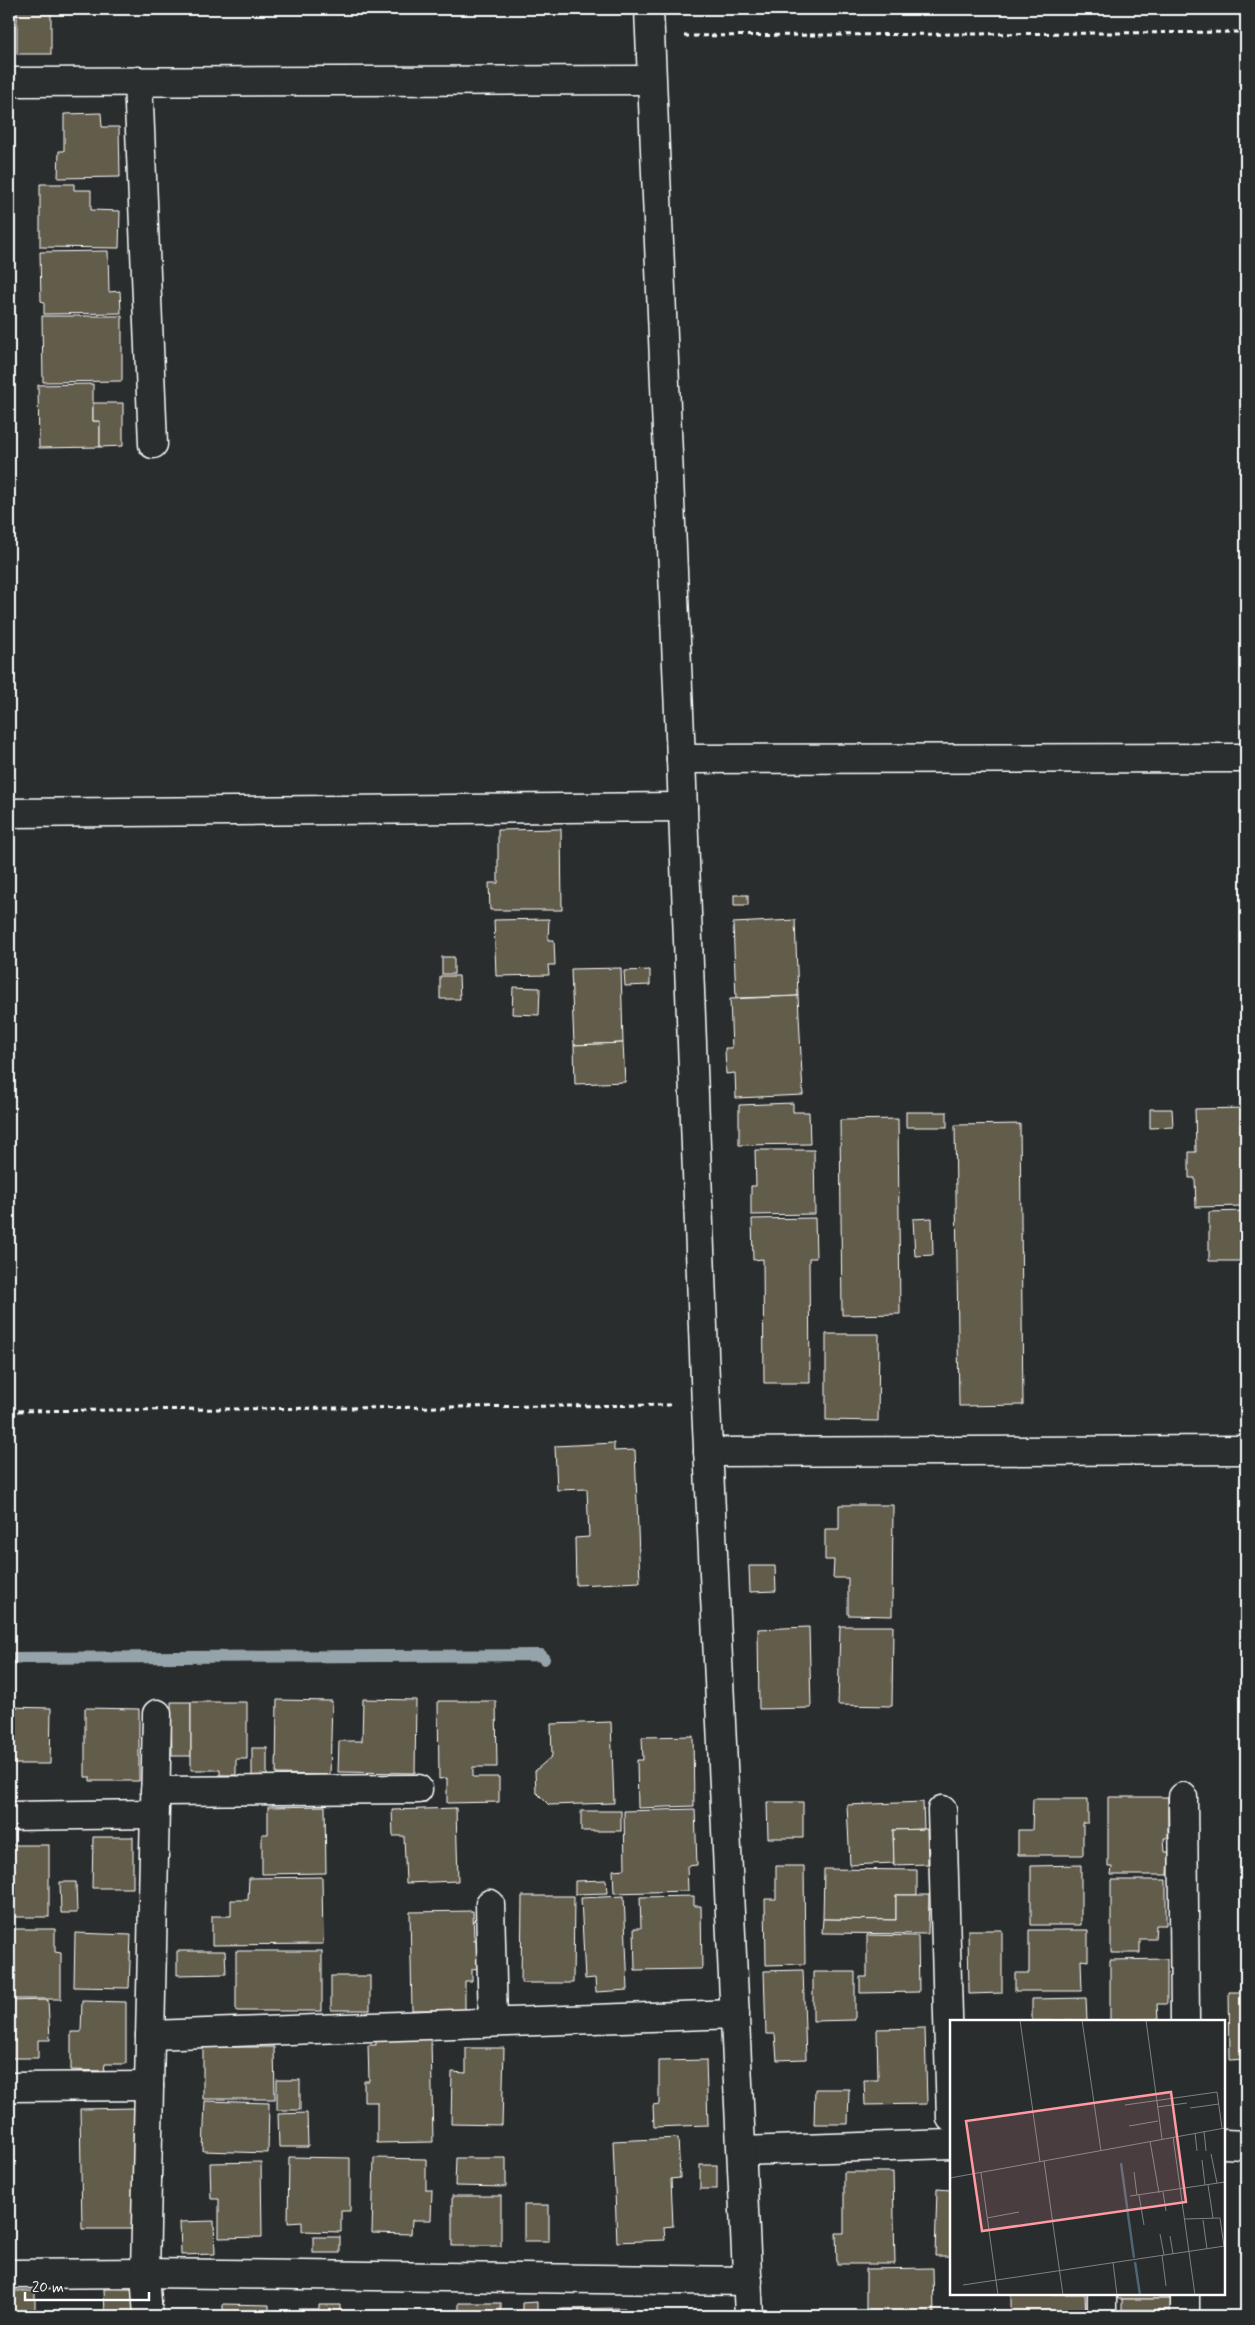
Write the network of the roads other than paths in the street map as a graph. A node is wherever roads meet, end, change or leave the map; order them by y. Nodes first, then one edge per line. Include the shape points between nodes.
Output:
1 (649, 9) edge
2 (651, 80) junction
3 (9, 82) edge
4 (138, 82) junction
5 (153, 444) dead end
6 (1246, 758) edge
7 (681, 759) junction
8 (683, 807) junction
9 (9, 813) edge
10 (1246, 1450) edge
11 (708, 1452) junction
12 (157, 1714) dead end
13 (418, 1789) dead end
14 (1183, 1797) dead end
15 (155, 1802) junction
16 (942, 1810) dead end
17 (9, 1816) edge
18 (490, 1904) dead end
19 (735, 2014) junction
20 (1185, 2020) edge
21 (493, 2022) junction
22 (150, 2035) junction
23 (950, 2084) edge
24 (150, 2086) junction
25 (9, 2088) edge
26 (950, 2144) edge
27 (1225, 2144) edge
28 (1246, 2145) edge
29 (742, 2150) junction
30 (145, 2273) junction
31 (9, 2274) edge
32 (748, 2282) junction
33 (1102, 2295) edge
34 (1185, 2295) edge
35 (148, 2316) edge
36 (749, 2316) edge
37 (1102, 2316) edge
38 (1185, 2316) edge

1 - 2 street
2 - 4 street
2 - 7 street
3 - 4 street
4 - 5 street
6 - 7 street
7 - 8 street
8 - 9 street
8 - 11 street
10 - 11 street
11 - 19 street
12 - 15 street
13 - 15 street
14 - 20 street
15 - 17 street
15 - 22 street
16 - 23 street
18 - 21 street
19 - 21 street
19 - 29 street
21 - 22 street
22 - 24 street
24 - 25 street
24 - 30 street
26 - 29 street
27 - 28 street
29 - 32 street
30 - 31 street
30 - 32 street
30 - 35 street
32 - 36 street
33 - 37 street
34 - 38 street

